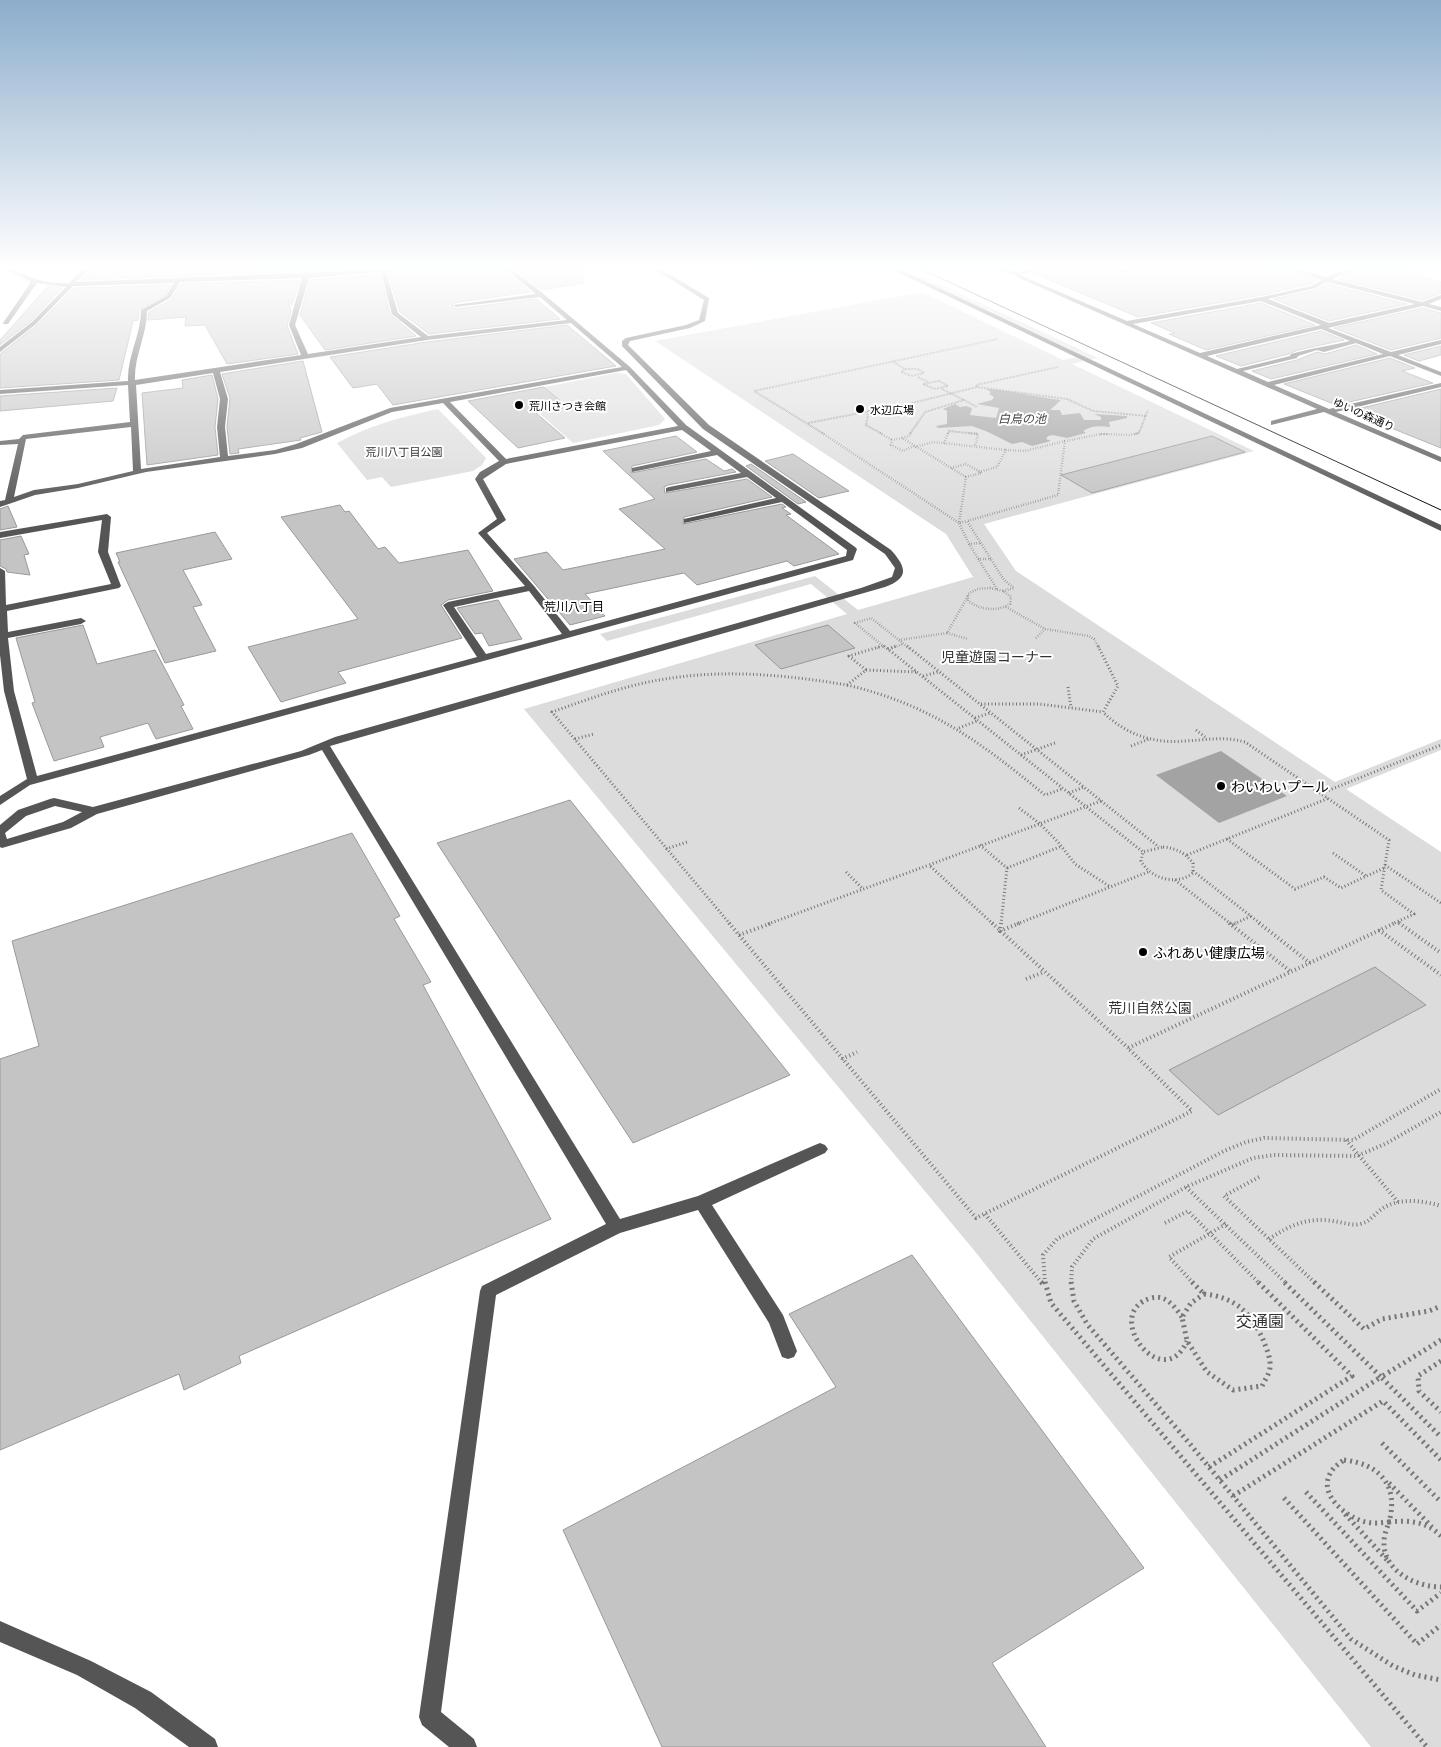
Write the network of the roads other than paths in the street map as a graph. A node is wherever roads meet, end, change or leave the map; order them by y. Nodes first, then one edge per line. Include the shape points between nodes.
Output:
1 (135, 351) edge
2 (303, 351) edge
3 (342, 351) edge
4 (608, 351) edge
5 (630, 351) edge
6 (1066, 351) edge
7 (1190, 351) edge
8 (1219, 351) edge
9 (1308, 351) edge
10 (1381, 351) edge
11 (1405, 351) edge
12 (1390, 354) junction
13 (1200, 355) junction
14 (305, 356) junction
15 (628, 368) junction
16 (216, 370) junction
17 (1236, 370) junction
18 (1441, 374) edge
19 (133, 383) junction
20 (1268, 384) junction
21 (1441, 385) edge
22 (0, 392) edge
23 (445, 401) junction
24 (1327, 410) junction
25 (134, 422) junction
26 (1274, 423) dead end
27 (683, 426) junction
28 (22, 440) junction
29 (0, 443) edge
30 (1441, 448) edge
31 (719, 452) junction
32 (1425, 453) junction
33 (224, 459) junction
34 (1441, 460) edge
35 (504, 462) junction
36 (635, 470) dead end
37 (137, 472) junction
38 (749, 474) junction
39 (669, 490) dead end
40 (784, 499) junction
41 (9, 500) junction
42 (0, 504) edge
43 (687, 521) dead end
44 (1441, 528) edge
45 (0, 535) edge
46 (0, 571) edge
47 (531, 588) junction
48 (2, 609) junction
49 (81, 621) dead end
50 (568, 634) junction
51 (3, 636) junction
52 (483, 658) junction
53 (324, 745) junction
54 (33, 781) junction
55 (0, 801) edge
56 (93, 811) junction
57 (0, 839) edge
58 (820, 1149) dead end
59 (702, 1202) junction
60 (616, 1226) junction
61 (788, 1351) dead end
62 (0, 1631) edge
63 (207, 1747) edge
64 (466, 1747) edge

1 - 19 street via 130,367
2 - 14 street
3 - 14 street
4 - 15 street
5 - 53 street via 706,427 888,552 900,566 898,577 864,590
6 - 44 street
7 - 13 street, ゆいの森通り
8 - 13 street
9 - 17 street via 1293,355 1295,357
10 - 12 street
11 - 12 street
12 - 18 street
12 - 20 street
13 - 17 street, ゆいの森通り
14 - 16 street
15 - 23 street
15 - 27 street
16 - 19 street
16 - 33 street via 224,399 221,427
17 - 20 street, ゆいの森通り
19 - 22 street
19 - 25 street
20 - 24 street, ゆいの森通り
21 - 24 street
23 - 33 street via 390,410 299,446
23 - 35 street
24 - 26 street
24 - 32 street, ゆいの森通り
25 - 28 street via 23,437
25 - 37 street
27 - 31 street
27 - 35 street
28 - 29 street
28 - 41 street
30 - 32 street
31 - 36 street
31 - 38 street
32 - 34 street, ゆいの森通り
33 - 37 street
35 - 47 street via 479,479 502,520 482,533
37 - 41 street
38 - 39 street
38 - 40 street
40 - 43 street
40 - 50 street via 852,549 850,558
41 - 42 street
45 - 48 street via 107,516 103,552 116,586
46 - 48 street
47 - 50 street
47 - 52 street via 448,605
48 - 51 street
49 - 51 street
50 - 52 street
51 - 54 street via 9,691
52 - 54 street
53 - 56 street
53 - 60 street
54 - 55 street
56 - 57 street via 67,825
56 - 57 street via 54,802 22,813
58 - 59 street
59 - 60 street
59 - 61 street via 777,1320
60 - 64 street via 488,1292 430,1717
62 - 63 street via 84,1668 143,1700

